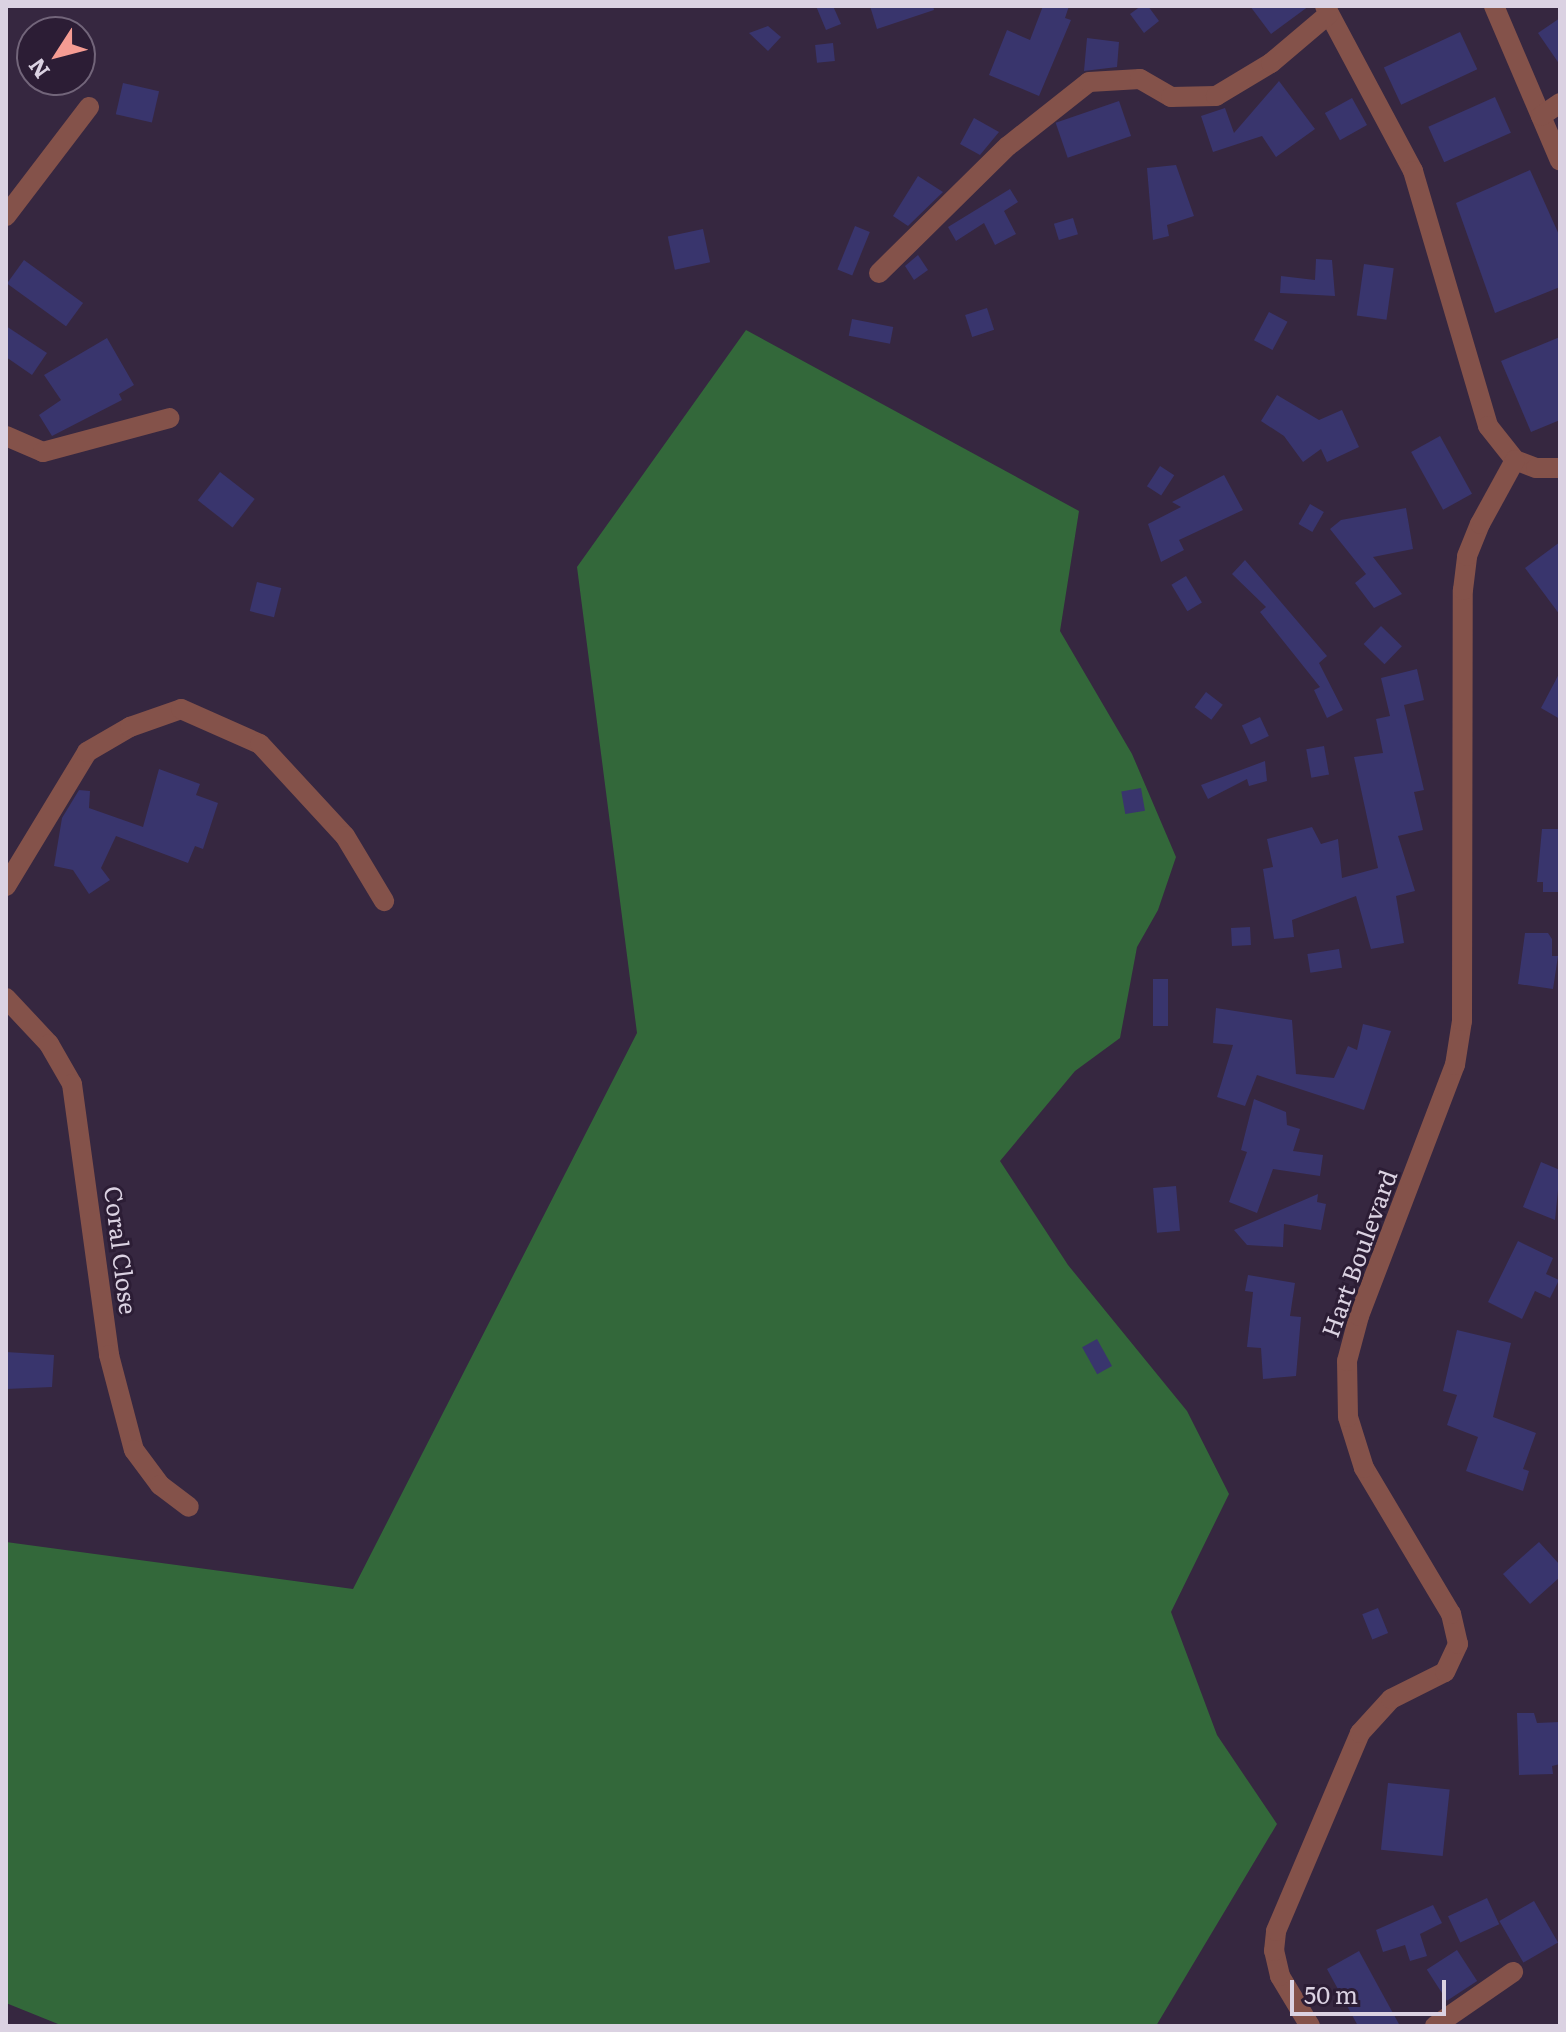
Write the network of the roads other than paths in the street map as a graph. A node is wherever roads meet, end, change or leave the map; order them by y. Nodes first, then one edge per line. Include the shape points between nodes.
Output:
1 (1494, 6) edge
2 (1327, 10) edge
3 (1560, 103) edge
4 (89, 107) dead end
5 (1541, 116) junction
6 (1560, 161) edge
7 (6, 216) edge
8 (879, 273) dead end
9 (170, 418) dead end
10 (6, 436) edge
11 (1515, 460) junction
12 (1560, 468) edge
13 (6, 886) edge
14 (384, 901) dead end
15 (6, 998) edge
16 (189, 1507) dead end
17 (1513, 1972) dead end
18 (1310, 2026) edge
19 (1435, 2026) edge

1 - 5 street
2 - 8 street via 1271,63 1216,96 1171,97 1140,79 1089,82 1008,146
2 - 11 street via 1413,171 1488,426
3 - 5 street
4 - 7 street
5 - 6 street
9 - 10 street via 43,452
11 - 12 street via 1536,468
11 - 18 street, Hart Boulevard via 1467,556 1463,590 1462,1021 1455,1065 1359,1316 1347,1361 1348,1417 1364,1468 1451,1614 1458,1644 1445,1672 1391,1699 1360,1733 1276,1931 1280,1976
13 - 14 street via 87,752 130,727 181,709 260,744 345,836
15 - 16 street, Coral Close via 49,1044 72,1084 109,1355 134,1450 160,1485
17 - 19 street

